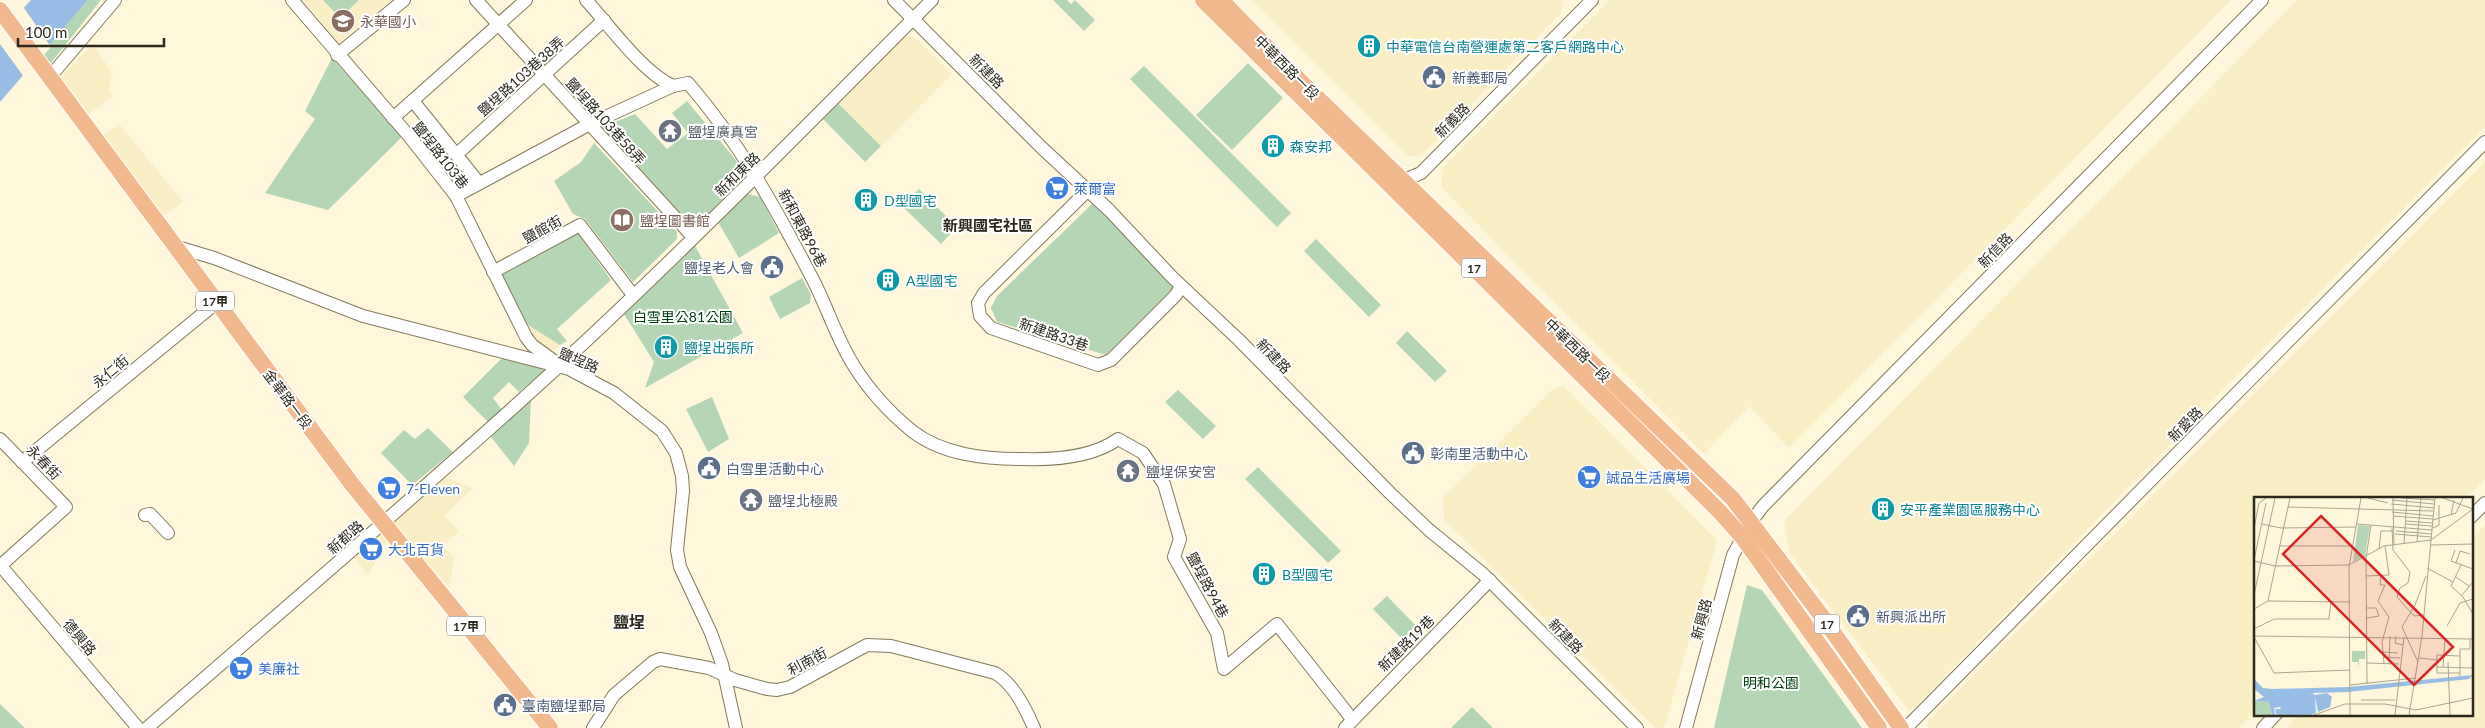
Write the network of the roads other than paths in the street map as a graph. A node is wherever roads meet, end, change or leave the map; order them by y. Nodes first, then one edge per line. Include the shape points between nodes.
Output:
1 (115, 0) edge
2 (292, 0) edge
3 (404, 0) edge
4 (476, 0) edge
5 (526, 0) edge
6 (586, 0) edge
7 (894, 0) edge
8 (932, 0) edge
9 (1203, 0) edge
10 (1221, 0) edge
11 (2262, 0) edge
12 (1585, 2) edge
13 (4, 16) edge
14 (914, 19) junction
15 (604, 20) junction
16 (498, 24) junction
17 (337, 55) junction
18 (544, 75) junction
19 (49, 78) junction
20 (673, 86) junction
21 (413, 101) junction
22 (393, 118) junction
23 (588, 125) junction
24 (2485, 142) edge
25 (457, 154) junction
26 (757, 175) junction
27 (479, 183) junction
28 (1398, 183) junction
29 (1088, 190) junction
30 (456, 196) junction
31 (693, 237) junction
32 (174, 246) junction
33 (493, 272) junction
34 (1181, 286) junction
35 (633, 294) junction
36 (216, 303) junction
37 (560, 366) junction
38 (0, 439) edge
39 (1143, 454) joint
40 (22, 462) junction
41 (2485, 503) edge
42 (145, 515) dead end
43 (2472, 516) edge
44 (1751, 522) junction
45 (383, 524) junction
46 (168, 533) dead end
47 (1743, 538) junction
48 (0, 566) edge
49 (1490, 580) junction
50 (724, 675) junction
51 (2274, 716) edge
52 (1349, 724) edge
53 (138, 728) edge
54 (147, 728) edge
55 (550, 728) edge
56 (593, 728) edge
57 (736, 728) edge
58 (1034, 728) edge
59 (1637, 728) edge
60 (1686, 728) edge
61 (1879, 728) edge
62 (1901, 728) edge
63 (1906, 728) edge
64 (2263, 728) edge

1 - 19 street
2 - 17 street, 鹽埕路103巷
3 - 17 street
4 - 16 street, 鹽埕路103巷58弄
5 - 16 street
6 - 15 street
7 - 14 street, 新建路
8 - 14 street, 新和東路
9 - 28 main road, 中華西路一段 / 17
10 - 28 main road, 中華西路一段 / 17
11 - 44 street, 新信路 via 1763,506
12 - 28 street, 新義路 via 1421,173
13 - 19 main road, 金華路一段 / 17甲
14 - 26 street, 新和東路
14 - 29 street, 新建路
15 - 18 street, 鹽埕路103巷38弄
15 - 20 street via 660,80
16 - 18 street, 鹽埕路103巷58弄
16 - 21 street
17 - 22 street, 鹽埕路103巷
18 - 23 street, 鹽埕路103巷58弄
18 - 25 street, 鹽埕路103巷38弄
19 - 32 main road, 金華路一段 / 17甲
20 - 23 street
20 - 26 street, 新和東路96巷 via 688,83
21 - 22 street
21 - 25 street, 鹽埕路103巷
22 - 30 street, 鹽埕路103巷
23 - 27 street
23 - 31 street, 鹽埕路103巷58弄
24 - 63 street, 新愛路
25 - 27 street, 鹽埕路103巷
26 - 31 street, 新和東路
26 - 39 street, 新和東路96巷 via 817,286 854,366 886,407 913,432 949,451 998,459 1041,460 1107,447 1118,439
27 - 30 street
28 - 44 main road, 中華西路一段 / 17 via 1733,499
28 - 47 main road, 中華西路一段 / 17
29 - 34 street, 新建路
29 - 34 street, 新建路33巷 via 984,293 978,304 980,316 990,328 1098,365 1111,360 1175,296
30 - 33 street, 鹽埕路103巷
31 - 35 street, 新和東路
32 - 36 main road, 金華路一段 / 17甲
32 - 37 street, 鹽埕路 via 214,258 363,316
33 - 35 street, 鹽館街 via 580,225
33 - 37 street, 鹽埕路103巷 via 532,345
34 - 49 street, 新建路 via 1390,493
35 - 37 street, 新和東路
36 - 40 street, 永仁街
36 - 45 main road, 金華路一段 / 17甲
37 - 45 street, 新都路
37 - 50 street, 鹽埕路 via 614,392 662,431 676,453 683,491 676,550 680,567 711,633
38 - 40 street, 永春街
39 - 52 street, 鹽埕路94巷 via 1164,484 1180,539 1174,557 1217,633 1224,669 1277,624
40 - 48 street, 永春街 via 66,507
41 - 43 street
42 - 46 street via 150,514
44 - 47 street, 新興路
44 - 62 main road, 中華西路一段 / 17
45 - 54 street, 新都路
45 - 55 main road, 金華路一段 / 17甲
47 - 60 street, 新興路 via 1733,555
47 - 61 main road, 中華西路一段 / 17
48 - 53 street, 德興路
49 - 52 street, 新建路19巷
49 - 59 street, 新建路
50 - 56 street, 利南街 via 709,668 660,659 614,695
50 - 57 street, 鹽埕路
50 - 58 street, 利南街 via 777,690 790,687 867,645 891,646 1000,676
51 - 64 street

